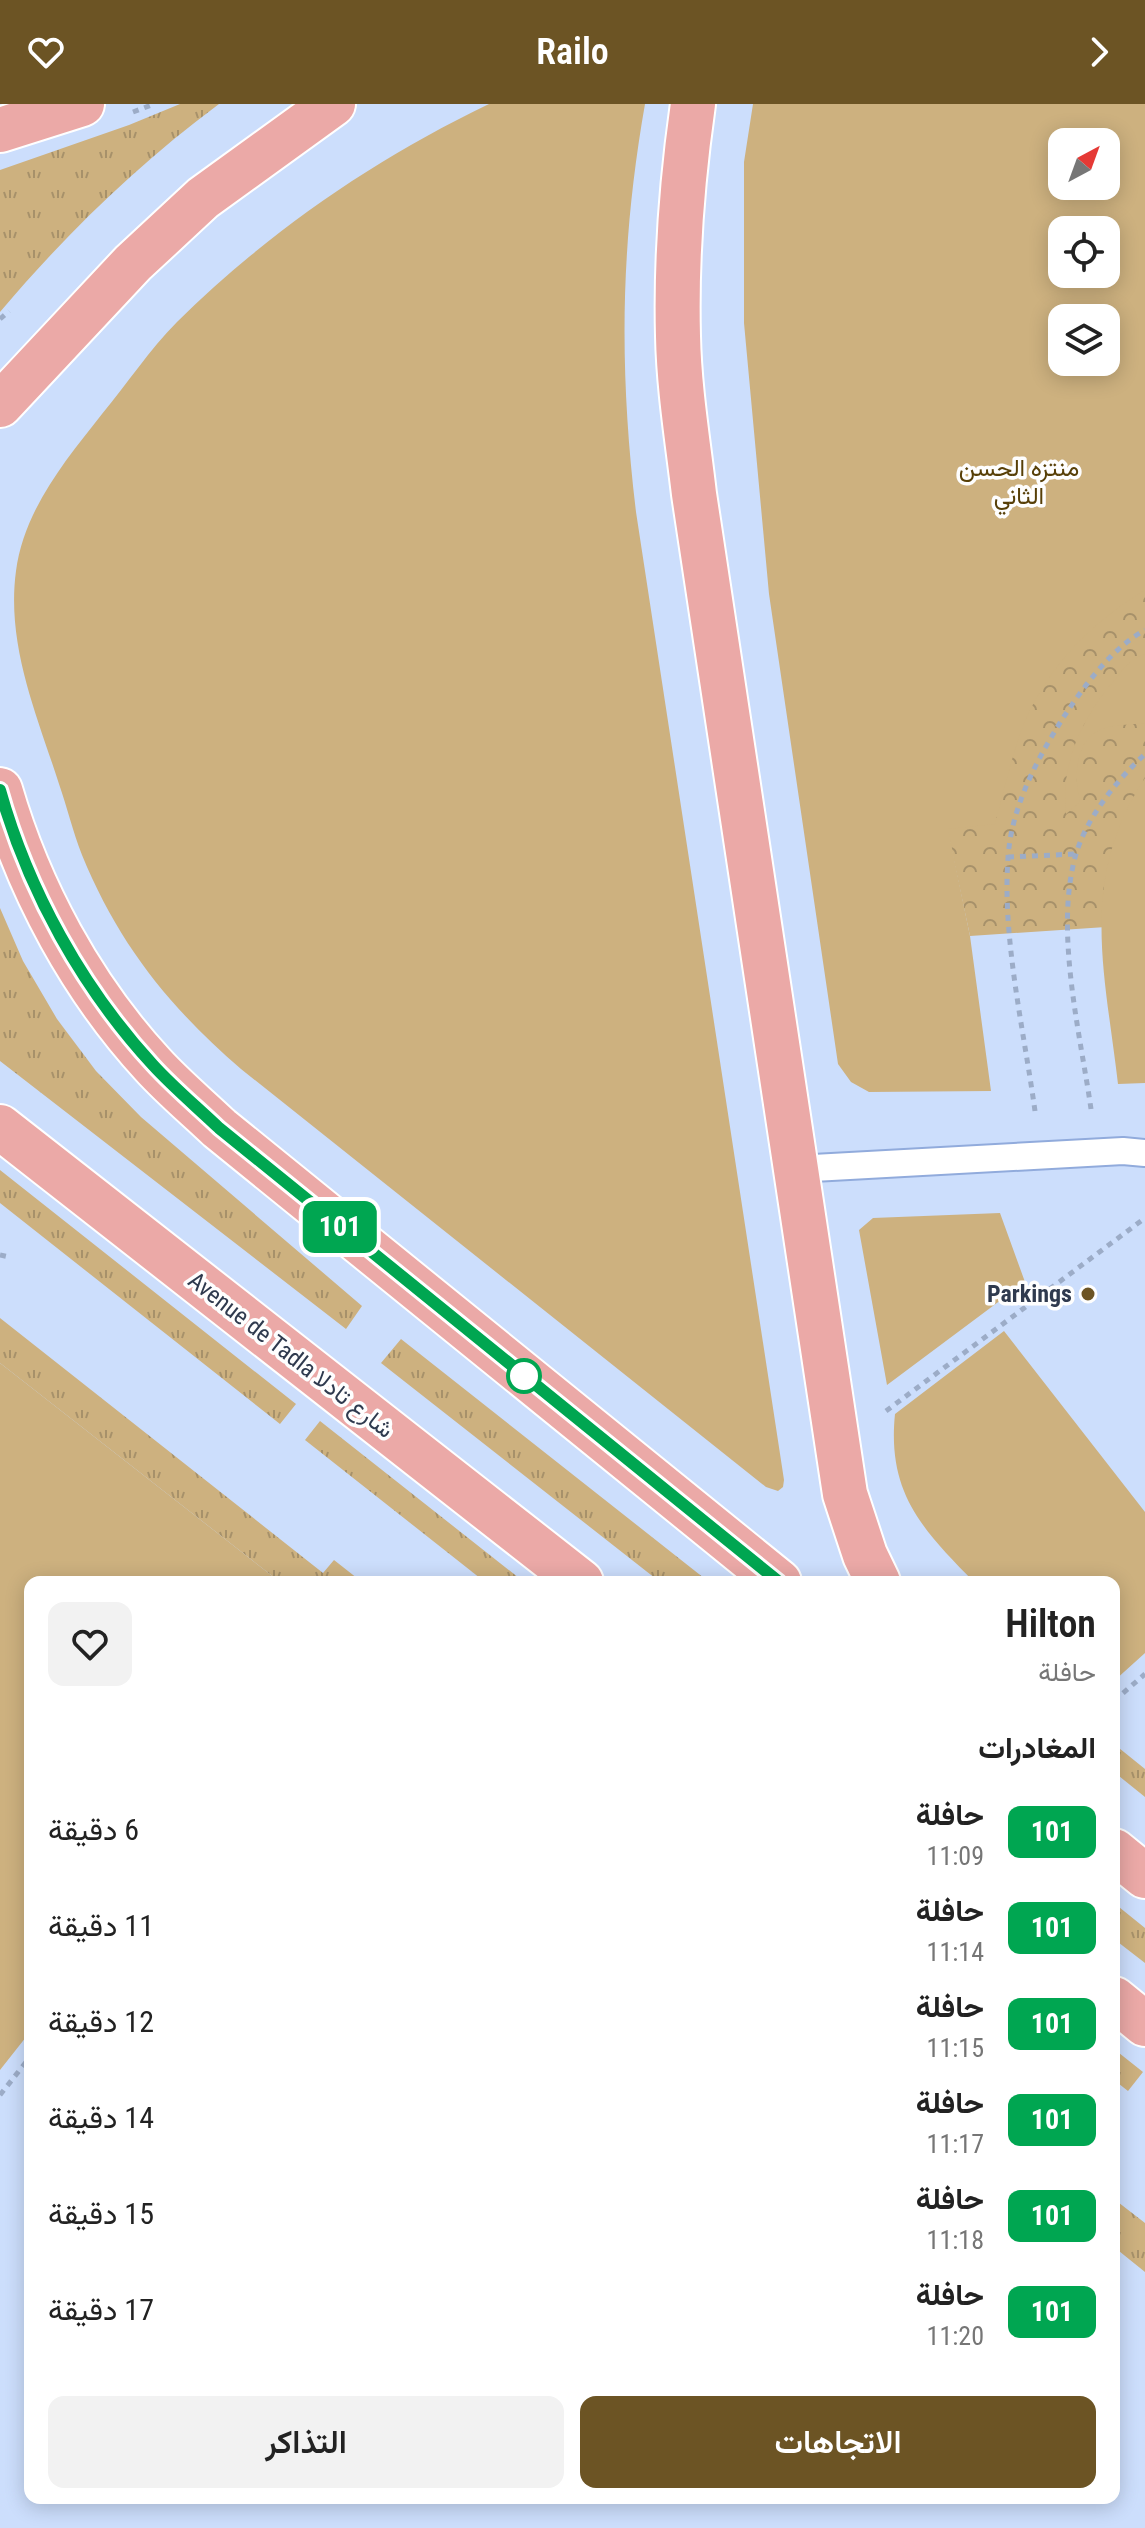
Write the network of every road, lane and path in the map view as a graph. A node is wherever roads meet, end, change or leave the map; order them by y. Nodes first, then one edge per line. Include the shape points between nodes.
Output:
1 (82, 104) edge
2 (333, 104) edge
3 (693, 104) edge
4 (0, 130) edge
5 (0, 405) edge
6 (1145, 630) edge
7 (1145, 754) edge
8 (0, 790) edge
9 (1076, 854) junction
10 (1008, 857) junction
11 (0, 1127) edge
12 (1145, 1153) edge
13 (1098, 1154) junction
14 (1042, 1156) junction
15 (795, 1169) junction
16 (1145, 1218) edge
17 (0, 1255) edge
18 (9, 1257) dead end
19 (881, 1415) dead end
20 (573, 1576) edge
21 (772, 1576) edge
22 (875, 1576) edge
23 (1145, 1674) edge
24 (1120, 1696) edge
25 (1120, 1856) edge
26 (1145, 1876) edge
27 (1120, 2004) edge
28 (1145, 2024) edge
29 (24, 2065) edge
30 (0, 2095) edge

1 - 4 main road
2 - 5 main road via 203,198 133,263
3 - 15 main road via 685,156 677,338
6 - 10 path via 1093,677 1050,738 1017,814
7 - 9 path via 1109,794
8 - 21 main road via 48,913 95,992 153,1065 219,1128
9 - 10 path
9 - 13 path via 1065,929
10 - 14 path via 1009,933
11 - 20 main road, Avenue de Tadla شارع تادلا
12 - 13 lane
13 - 14 lane
14 - 15 lane
15 - 22 main road via 845,1494
16 - 19 path
17 - 18 path
23 - 24 path
25 - 26 main road
27 - 28 main road
29 - 30 path

